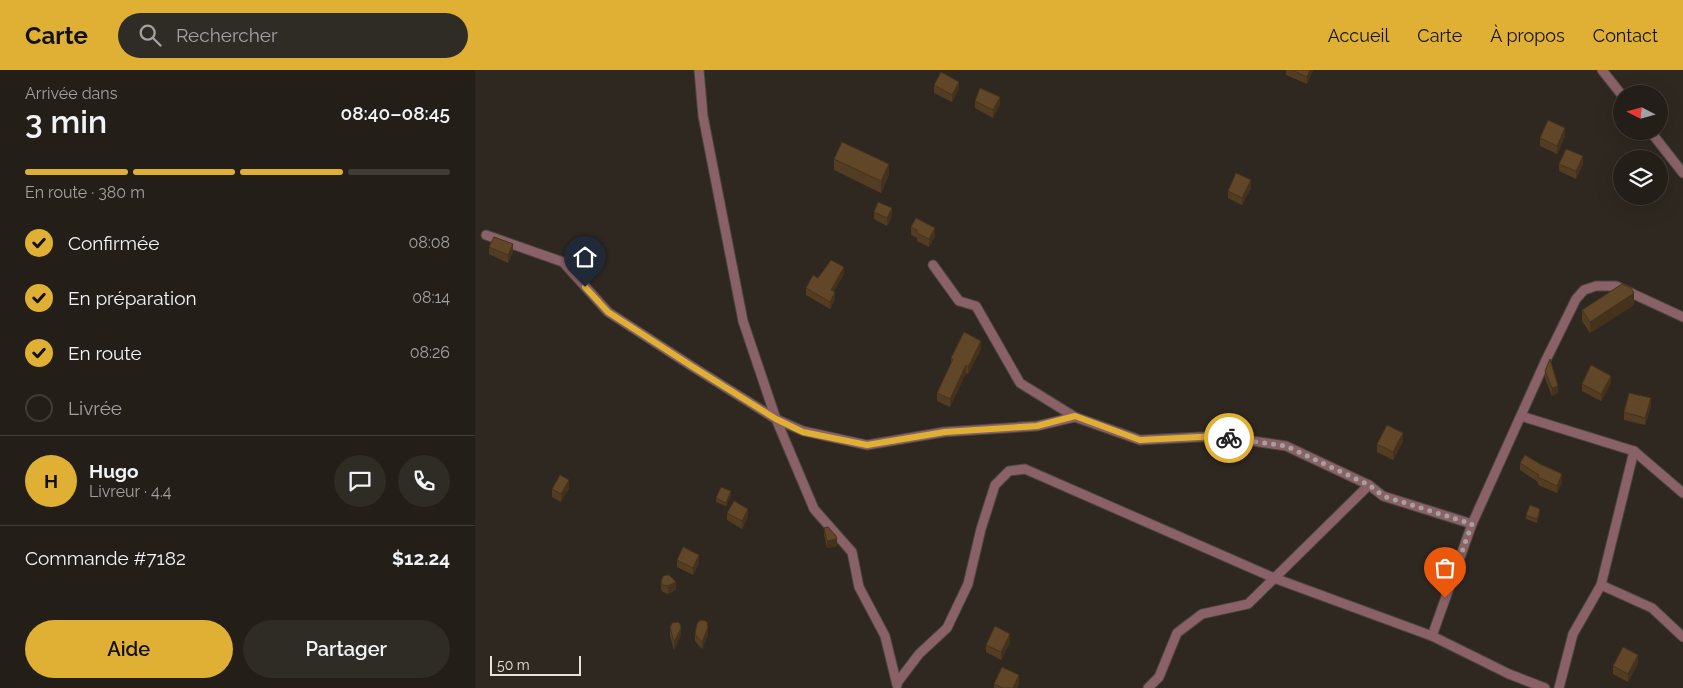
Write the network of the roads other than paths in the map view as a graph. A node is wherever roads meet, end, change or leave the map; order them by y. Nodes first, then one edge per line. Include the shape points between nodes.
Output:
1 (699, 70) edge
2 (1602, 70) edge
3 (1614, 85) edge
4 (1657, 140) edge
5 (1683, 173) edge
6 (486, 235) dead end
7 (933, 265) dead end
8 (1683, 317) edge
9 (1075, 416) junction
10 (1521, 416) junction
11 (776, 419) junction
12 (1634, 451) junction
13 (1369, 485) junction
14 (1683, 493) edge
15 (1472, 524) junction
16 (1273, 578) junction
17 (1601, 584) junction
18 (1432, 636) junction
19 (1683, 636) edge
20 (897, 686) edge
21 (1148, 688) edge
22 (1545, 688) edge
23 (1559, 688) edge

1 - 11 street via 703,116 743,321
2 - 3 street
4 - 5 street
6 - 11 street via 563,262 608,312
7 - 9 street via 959,301 976,306 1020,383
8 - 10 street via 1616,286 1584,290 1576,299
9 - 11 street via 1037,426 945,432 867,445 803,432
9 - 13 street via 1140,440 1219,436 1286,446
10 - 12 street
10 - 15 street
11 - 20 street via 814,509 852,552 859,587 885,636
12 - 14 street
12 - 17 street
13 - 15 street via 1383,496
13 - 16 street
15 - 18 street
16 - 18 street
16 - 20 street via 1025,469 1009,471 995,485 967,584 947,628 919,654
16 - 21 street via 1248,604 1202,614 1177,632 1159,677
17 - 19 street via 1652,608
17 - 23 street via 1573,634
18 - 22 street

